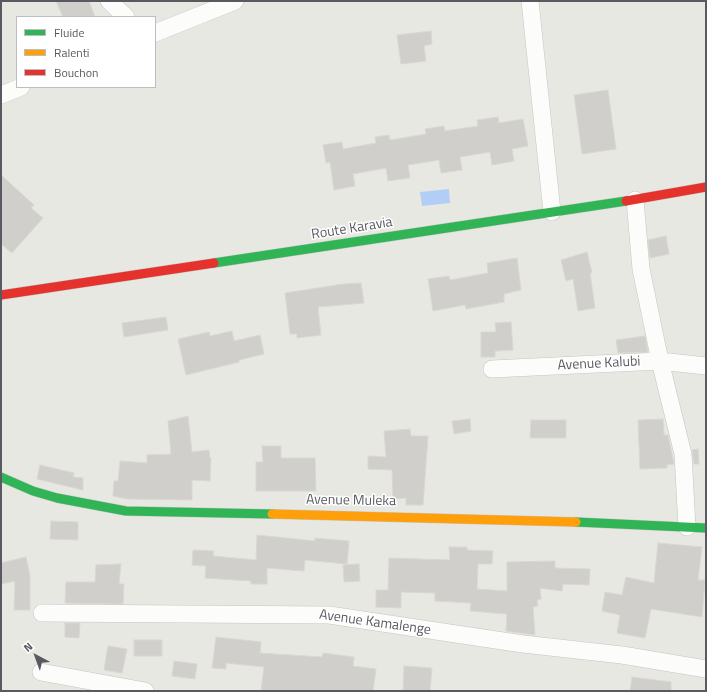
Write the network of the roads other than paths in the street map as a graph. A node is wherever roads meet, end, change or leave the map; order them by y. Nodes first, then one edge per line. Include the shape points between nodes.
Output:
1 (109, 1) edge
2 (235, 1) edge
3 (530, 1) edge
4 (125, 16) edge
5 (156, 33) edge
6 (18, 88) edge
7 (1, 95) edge
8 (706, 187) edge
9 (635, 200) junction
10 (552, 212) junction
11 (1, 295) edge
12 (660, 361) junction
13 (706, 366) edge
14 (492, 369) dead end
15 (1, 477) edge
16 (687, 526) junction
17 (706, 528) edge
18 (42, 613) dead end
19 (706, 668) edge
20 (41, 672) dead end
21 (144, 691) edge

1 - 4 street
2 - 5 street
3 - 10 street
6 - 7 street
8 - 9 street, Route Karavia
9 - 10 street, Route Karavia
9 - 12 street via 641,269
10 - 11 street, Route Karavia
12 - 13 street, Avenue Kalubi
12 - 14 street, Avenue Kalubi
12 - 16 street via 684,454
15 - 16 street, Avenue Muleka via 56,498 126,511
16 - 17 street, Avenue Muleka
18 - 19 street, Avenue Kamalenge via 329,615
20 - 21 street

